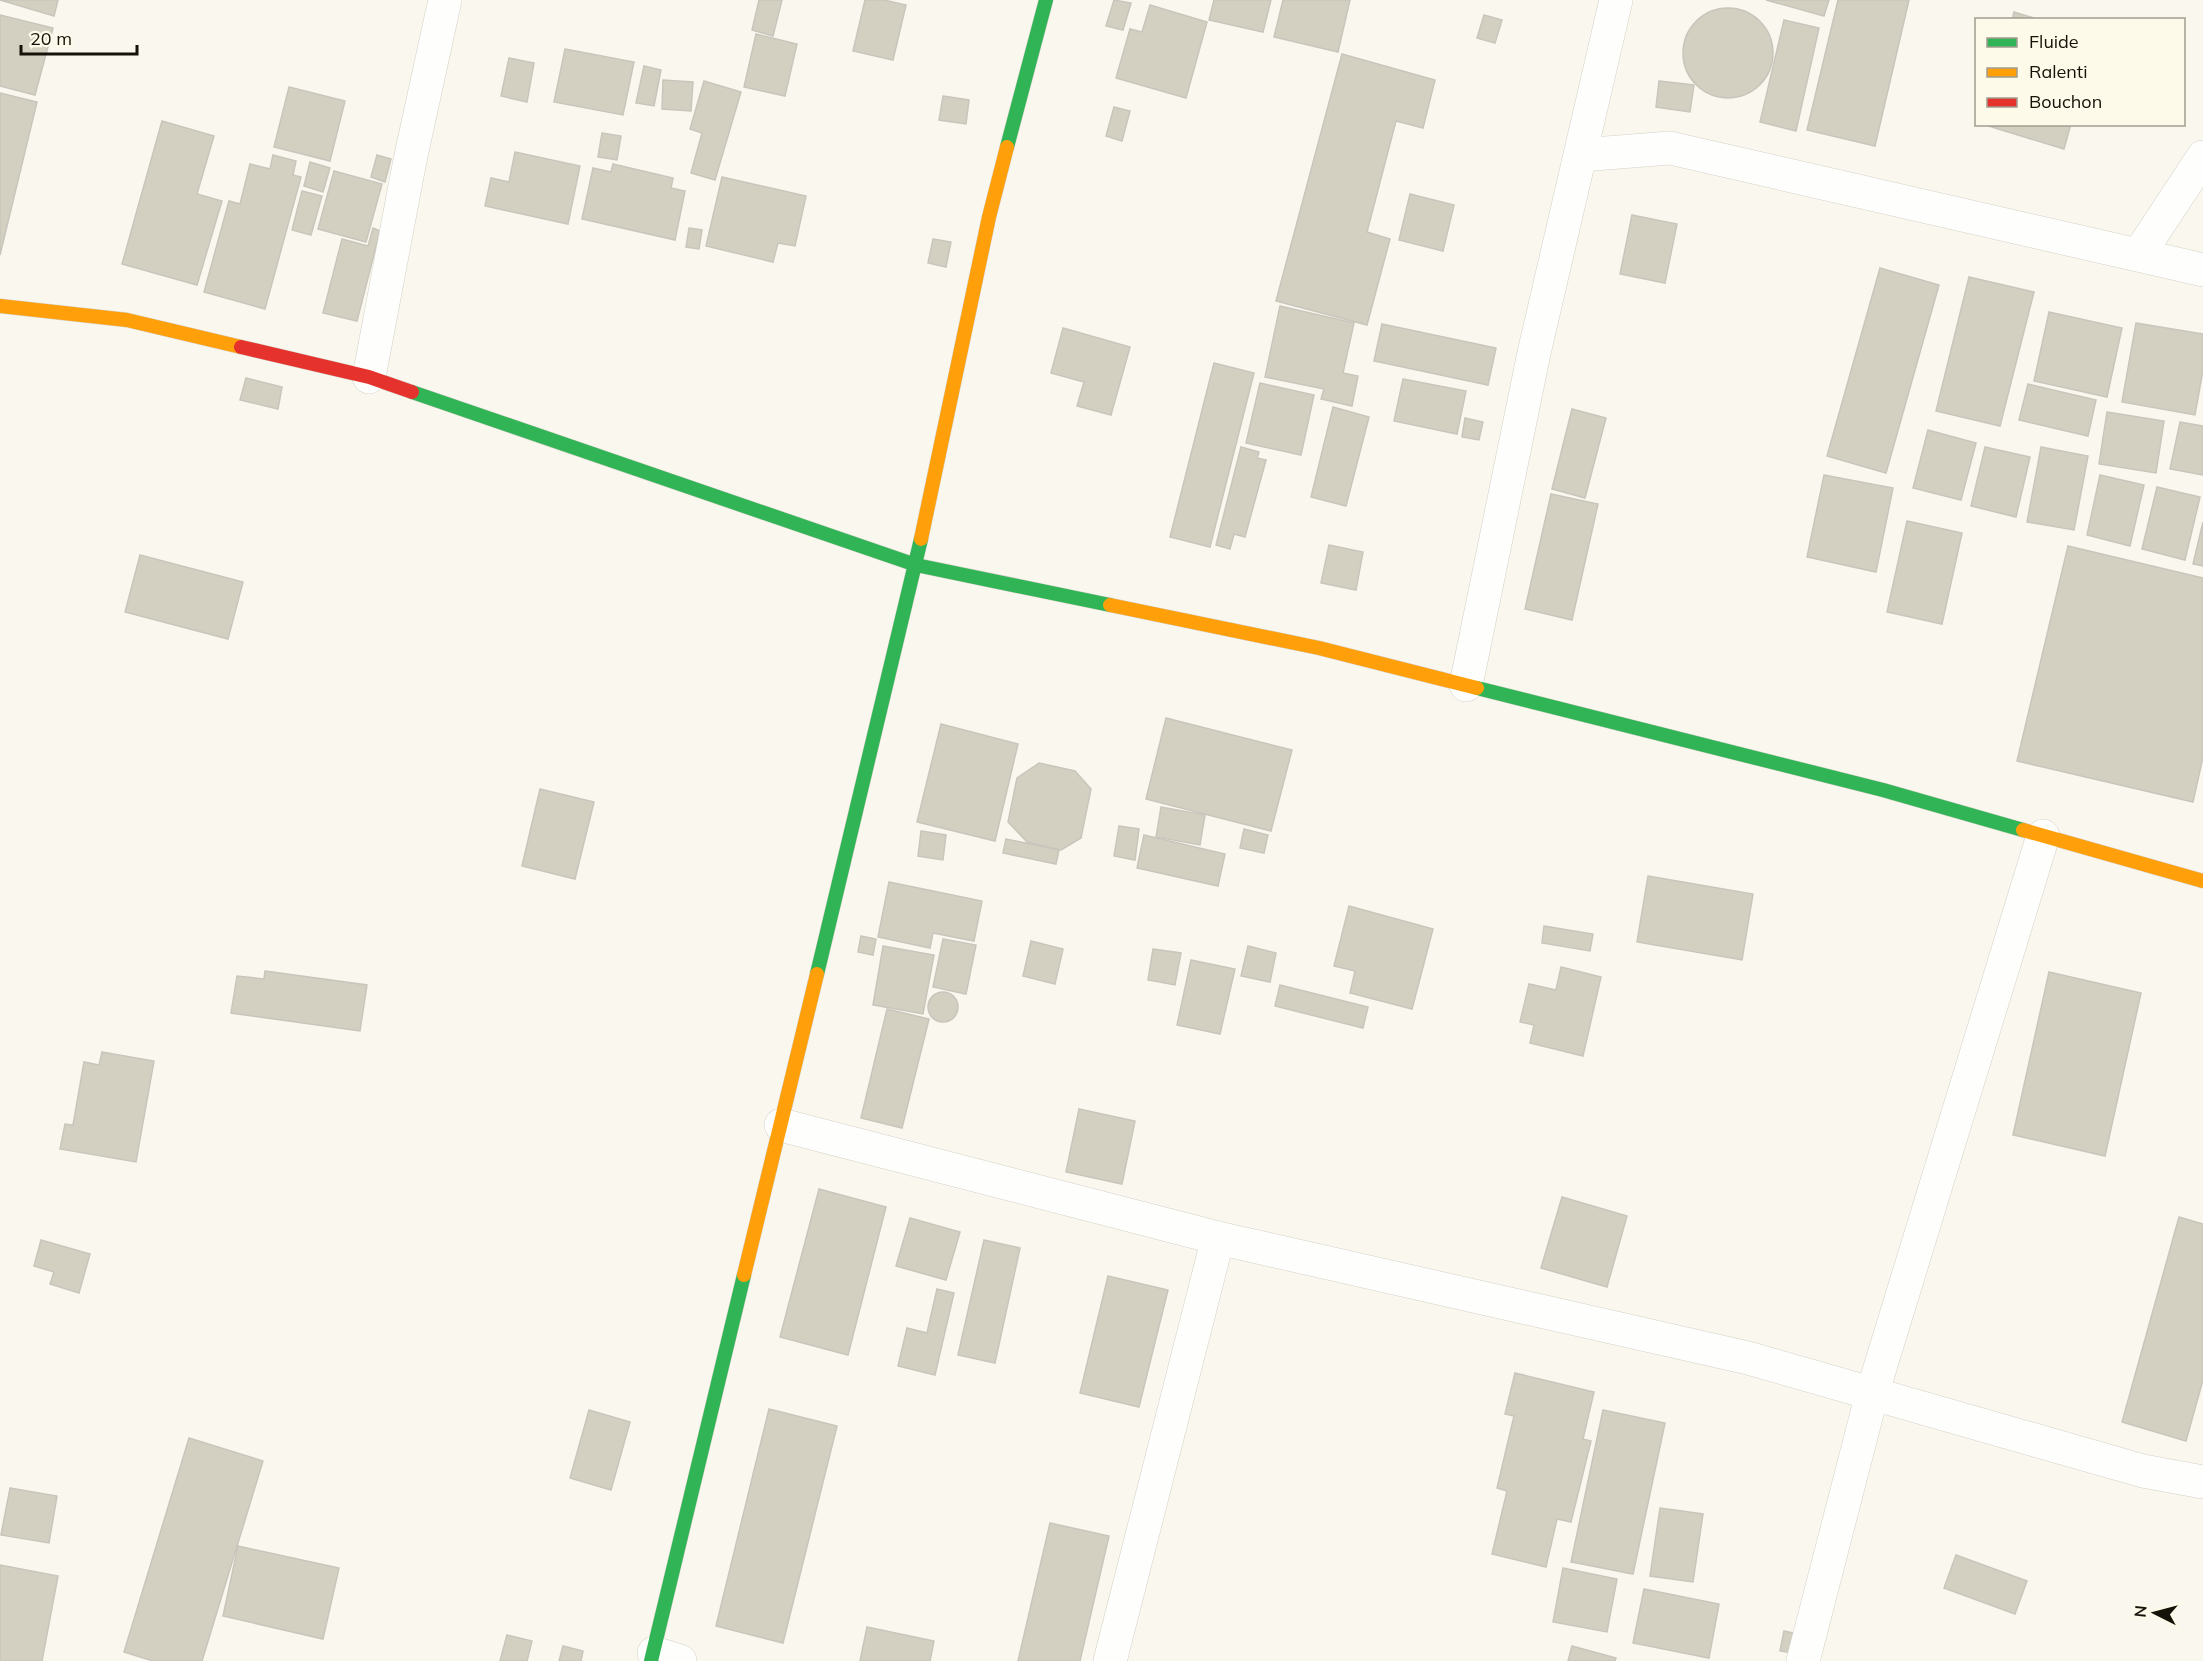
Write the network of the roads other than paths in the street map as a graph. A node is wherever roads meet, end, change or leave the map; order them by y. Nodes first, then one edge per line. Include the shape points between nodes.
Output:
1 (445, 0) edge
2 (1046, 0) edge
3 (1616, 0) edge
4 (1581, 155) junction
5 (2203, 157) edge
6 (2139, 254) junction
7 (2203, 270) edge
8 (0, 306) edge
9 (369, 377) junction
10 (916, 565) junction
11 (1466, 685) junction
12 (2043, 836) junction
13 (2203, 881) edge
14 (781, 1125) junction
15 (1218, 1238) junction
16 (1872, 1394) junction
17 (2203, 1482) edge
18 (662, 1658) edge
19 (1110, 1661) edge
20 (1803, 1661) edge

1 - 9 street
2 - 10 street via 989,217
3 - 4 street
4 - 6 street via 1670,148
4 - 11 street via 1534,353
5 - 6 street
6 - 7 street
8 - 9 street via 127,320
9 - 10 street
10 - 11 street via 1319,648
10 - 14 street
11 - 12 street via 1883,790
12 - 13 street
12 - 16 street
14 - 15 street
14 - 18 street
15 - 16 street via 1748,1358
15 - 19 street
16 - 17 street via 2143,1471
16 - 20 street

